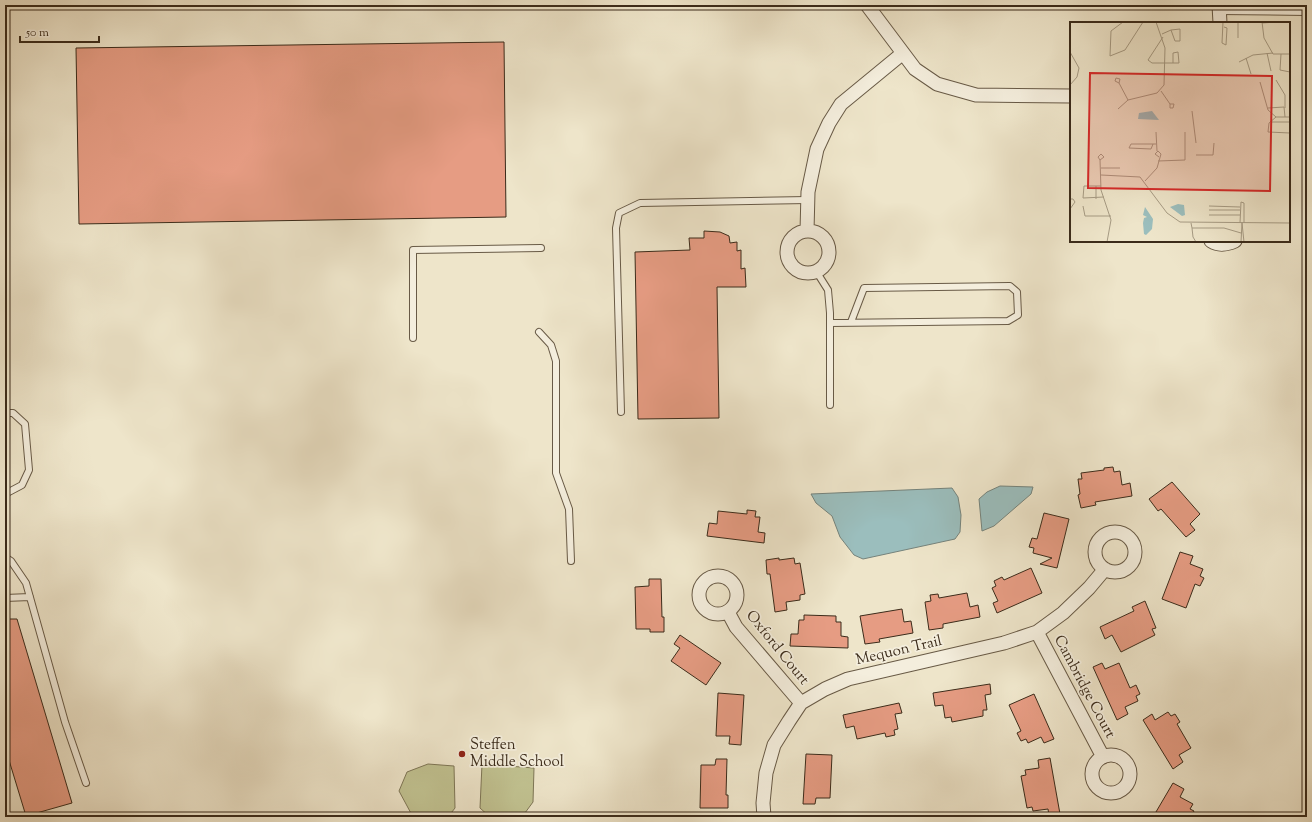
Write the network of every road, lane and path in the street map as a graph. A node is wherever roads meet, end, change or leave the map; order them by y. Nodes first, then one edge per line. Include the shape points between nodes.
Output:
1 (867, 5) edge
2 (1256, 8) edge
3 (1307, 12) edge
4 (1219, 13) edge
5 (903, 53) junction
6 (1070, 96) edge
7 (808, 200) junction
8 (807, 231) junction
9 (1214, 242) edge
10 (1232, 242) edge
11 (541, 248) dead end
12 (816, 271) junction
13 (851, 322) junction
14 (830, 323) junction
15 (539, 332) dead end
16 (413, 338) dead end
17 (830, 405) dead end
18 (621, 412) dead end
19 (5, 413) edge
20 (6, 492) edge
21 (5, 557) edge
22 (571, 561) dead end
23 (1105, 569) dead end
24 (30, 597) junction
25 (5, 598) edge
26 (728, 612) dead end
27 (1037, 632) junction
28 (801, 703) junction
29 (1103, 757) dead end
30 (86, 783) dead end
31 (764, 817) edge

1 - 5 street
2 - 3 lane
2 - 4 lane
5 - 6 street via 915,69 937,84 976,94
5 - 7 street via 841,104 817,149
7 - 8 street
7 - 18 lane via 640,203 620,213 616,228
8 - 12 street via 825,238 830,250 826,263
8 - 12 street via 794,236 787,249 788,256 790,263 802,272
9 - 10 street
11 - 16 lane via 413,250
12 - 14 lane via 828,290
13 - 13 lane via 1008,321 1018,315 1017,292 1010,286 864,288
13 - 14 lane
14 - 17 lane
15 - 22 lane via 551,345 556,362 556,474 569,509
19 - 20 lane via 13,413 25,424 29,470 22,485
21 - 24 lane via 11,561 26,583
23 - 27 street, Mequon Trail via 1063,613
24 - 25 lane
24 - 30 lane via 65,722
26 - 28 street, Oxford Court via 736,627
27 - 28 street, Mequon Trail via 1004,643 848,679
27 - 29 street, Cambridge Court
28 - 31 street, Mequon Trail via 774,745 766,774

